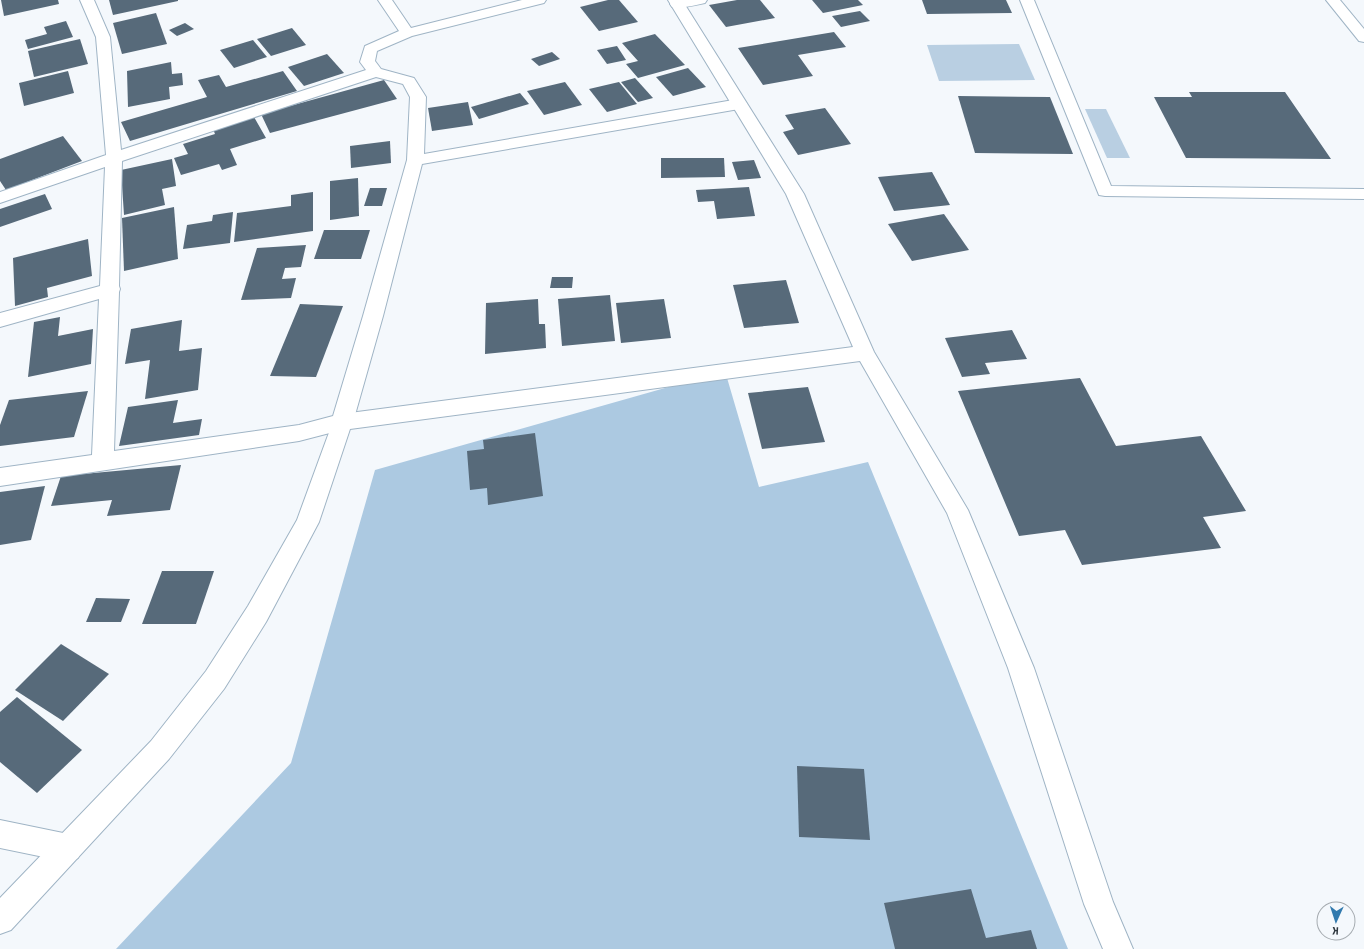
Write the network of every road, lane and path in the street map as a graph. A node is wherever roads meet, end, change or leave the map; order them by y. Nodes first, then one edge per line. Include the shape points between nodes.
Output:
1 (87, 0) edge
2 (384, 0) edge
3 (540, 0) edge
4 (700, 0) edge
5 (1027, 0) edge
6 (1333, 0) edge
7 (676, 2) edge
8 (407, 33) junction
9 (1364, 38) edge
10 (376, 72) junction
11 (739, 104) junction
12 (114, 158) junction
13 (415, 160) junction
14 (1364, 194) edge
15 (0, 198) edge
16 (111, 290) junction
17 (0, 320) edge
18 (865, 353) junction
19 (342, 422) junction
20 (103, 462) junction
21 (0, 477) edge
22 (0, 834) edge
23 (68, 848) junction
24 (0, 919) edge
25 (1118, 949) edge

1 - 12 street via 103,37
2 - 8 street
3 - 8 street
4 - 7 street
5 - 14 street via 1105,191
6 - 9 street
7 - 11 street
8 - 10 street via 370,49 367,62
10 - 12 street
10 - 13 street via 409,81 418,98
11 - 13 street
11 - 18 street via 795,194
12 - 15 street
12 - 16 street
13 - 19 street
16 - 17 street
16 - 20 street
18 - 19 street
18 - 25 street via 957,510 1021,668 1100,904
19 - 20 street via 299,433
19 - 23 street via 308,522 257,614 215,680 160,750
20 - 21 street
22 - 23 street
23 - 24 street

